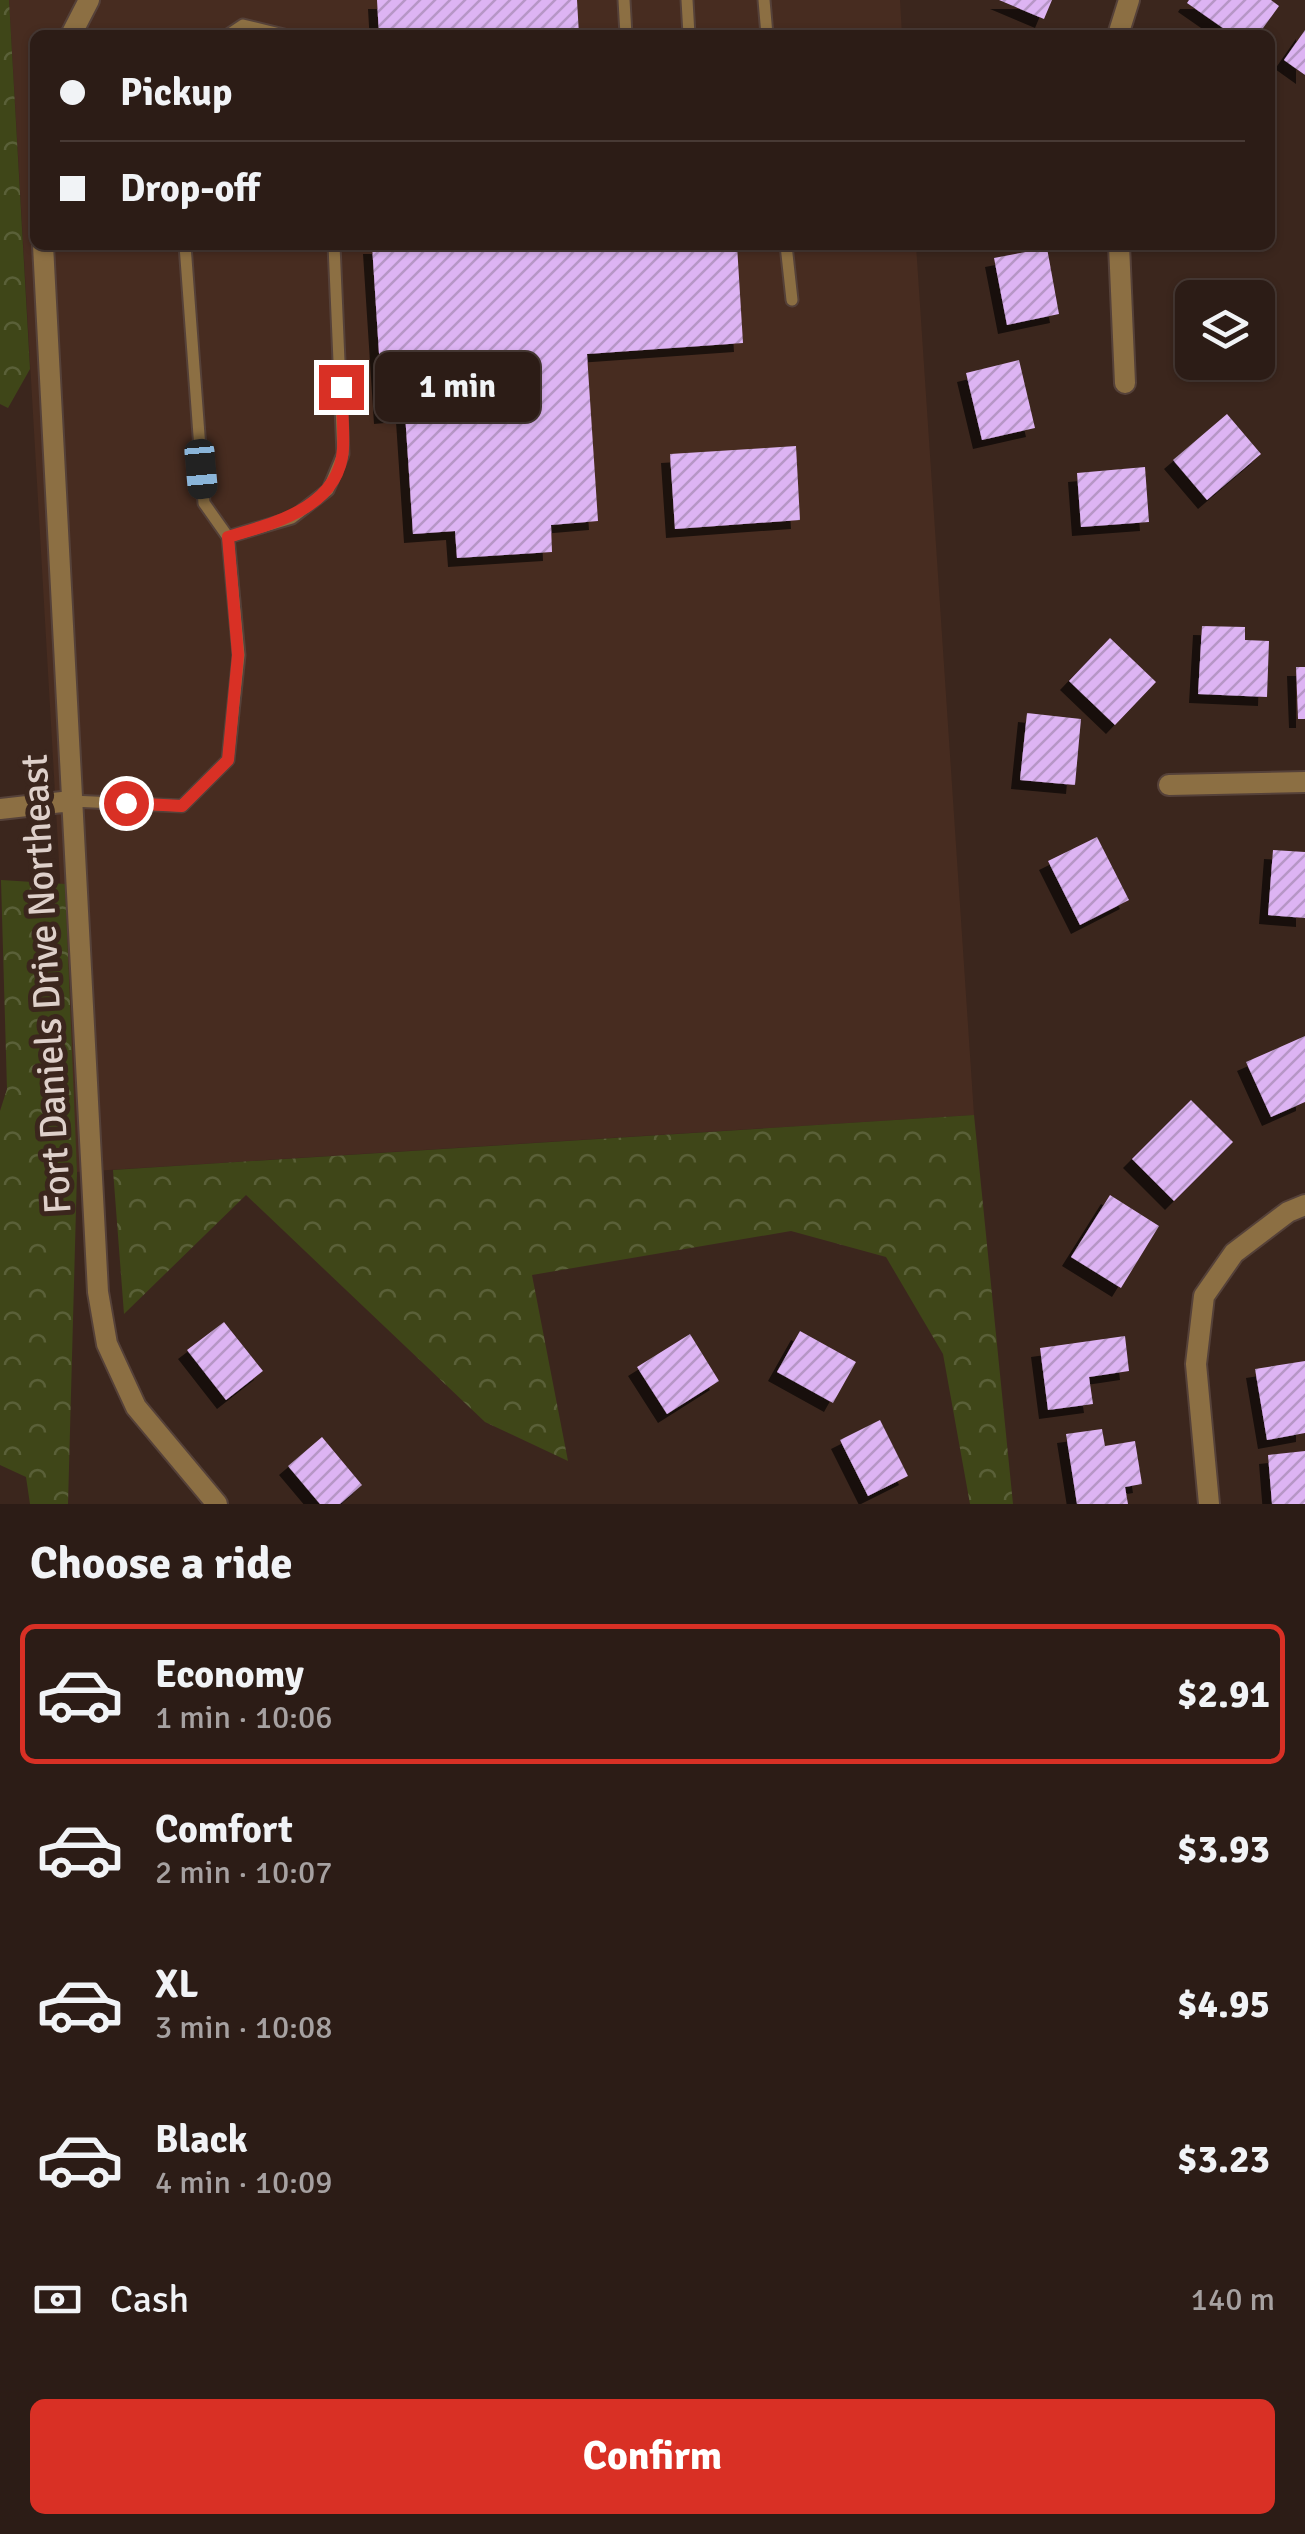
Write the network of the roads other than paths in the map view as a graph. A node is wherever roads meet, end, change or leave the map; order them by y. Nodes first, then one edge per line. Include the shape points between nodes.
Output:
1 (90, 0) edge
2 (624, 0) edge
3 (687, 0) edge
4 (764, 0) edge
5 (1129, 0) edge
6 (74, 30) edge
7 (236, 30) edge
8 (264, 30) edge
9 (626, 30) edge
10 (689, 30) edge
11 (767, 30) edge
12 (1120, 30) edge
13 (43, 250) edge
14 (185, 250) edge
15 (334, 250) edge
16 (787, 250) edge
17 (1119, 250) edge
18 (792, 300) dead end
19 (1125, 383) dead end
20 (228, 537) junction
21 (1305, 782) edge
22 (1170, 785) dead end
23 (71, 801) junction
24 (0, 809) edge
25 (1305, 1205) edge
26 (216, 1504) edge
27 (1209, 1504) edge

1 - 6 street
2 - 9 lane
3 - 10 lane
4 - 11 lane
5 - 12 street
7 - 8 lane
13 - 23 street, Fort Daniels Drive Northeast
14 - 20 lane via 204,502
15 - 20 lane via 343,454 328,490 292,518
16 - 18 lane
17 - 19 street
20 - 23 lane via 238,655 228,760 182,806
21 - 22 street
23 - 24 street
23 - 26 street, Fort Daniels Drive Northeast via 98,1292 107,1344 136,1407
25 - 27 street via 1234,1253 1204,1296 1196,1364

